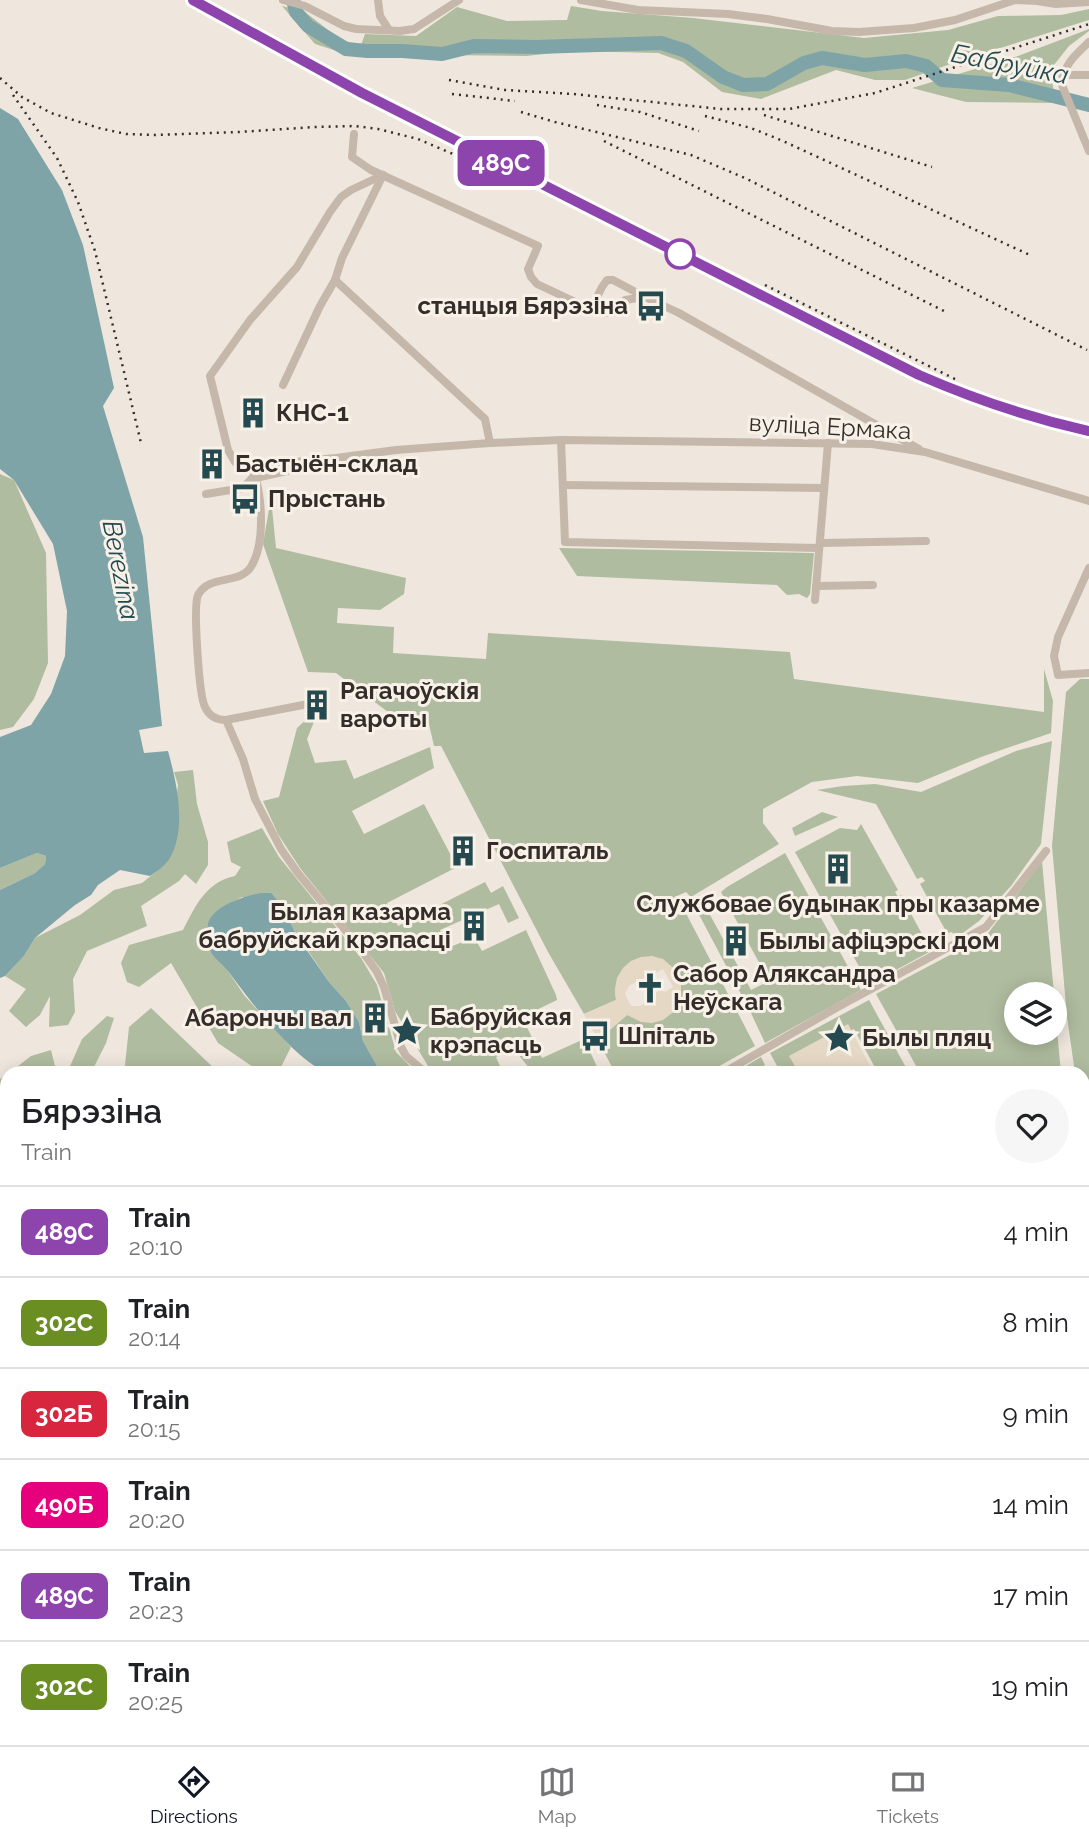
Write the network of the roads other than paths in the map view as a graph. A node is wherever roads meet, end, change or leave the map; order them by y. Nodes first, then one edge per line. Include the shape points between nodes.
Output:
1 (284, 0) edge
2 (378, 0) edge
3 (459, 0) edge
4 (581, 0) edge
5 (1089, 2) edge
6 (389, 30) junction
7 (1089, 42) edge
8 (1062, 75) junction
9 (1089, 75) edge
10 (354, 134) dead end
11 (1089, 151) edge
12 (383, 175) junction
13 (335, 279) junction
14 (645, 297) junction
15 (593, 305) junction
16 (283, 385) dead end
17 (561, 440) junction
18 (490, 443) junction
19 (828, 443) junction
20 (925, 452) junction
21 (254, 472) junction
22 (564, 485) junction
23 (824, 488) junction
24 (206, 494) dead end
25 (1089, 501) edge
26 (926, 541) dead end
27 (819, 546) junction
28 (1089, 568) edge
29 (873, 585) dead end
30 (816, 586) junction
31 (815, 600) dead end
32 (1089, 673) edge
33 (315, 705) dead end
34 (226, 720) junction
35 (1046, 851) dead end
36 (418, 1066) edge
37 (735, 1066) edge

1 - 6 street via 344,26
2 - 6 street via 380,16
3 - 6 street via 414,29
4 - 5 street via 859,32 956,20 1015,0
7 - 8 street
8 - 9 street
8 - 11 street
10 - 12 street via 352,157
12 - 13 street
12 - 15 street via 538,246 527,269 537,284 584,306
12 - 21 street via 341,197 297,267 250,320 210,376 228,450 235,462
13 - 16 street
13 - 18 street via 485,419
14 - 15 street via 625,300 613,313
14 - 15 street via 607,280
14 - 20 street
17 - 18 street, вуліца Ермака
17 - 19 street, вуліца Ермака
17 - 22 street
18 - 21 street, вуліца Ермака via 262,465
19 - 20 street, вуліца Ермака
19 - 23 street
20 - 25 street, вуліца Ермака
21 - 24 street, вуліца Ермака via 243,488
21 - 34 street via 261,510 252,566 235,578 208,585 196,605 203,704 213,717
22 - 23 street
22 - 27 street via 565,542
23 - 27 street
26 - 27 street
27 - 30 street
28 - 32 street via 1054,656 1058,675
29 - 30 street
30 - 31 street
33 - 34 street
34 - 36 street via 276,842 372,965 384,987 401,1047
35 - 37 street via 986,927

